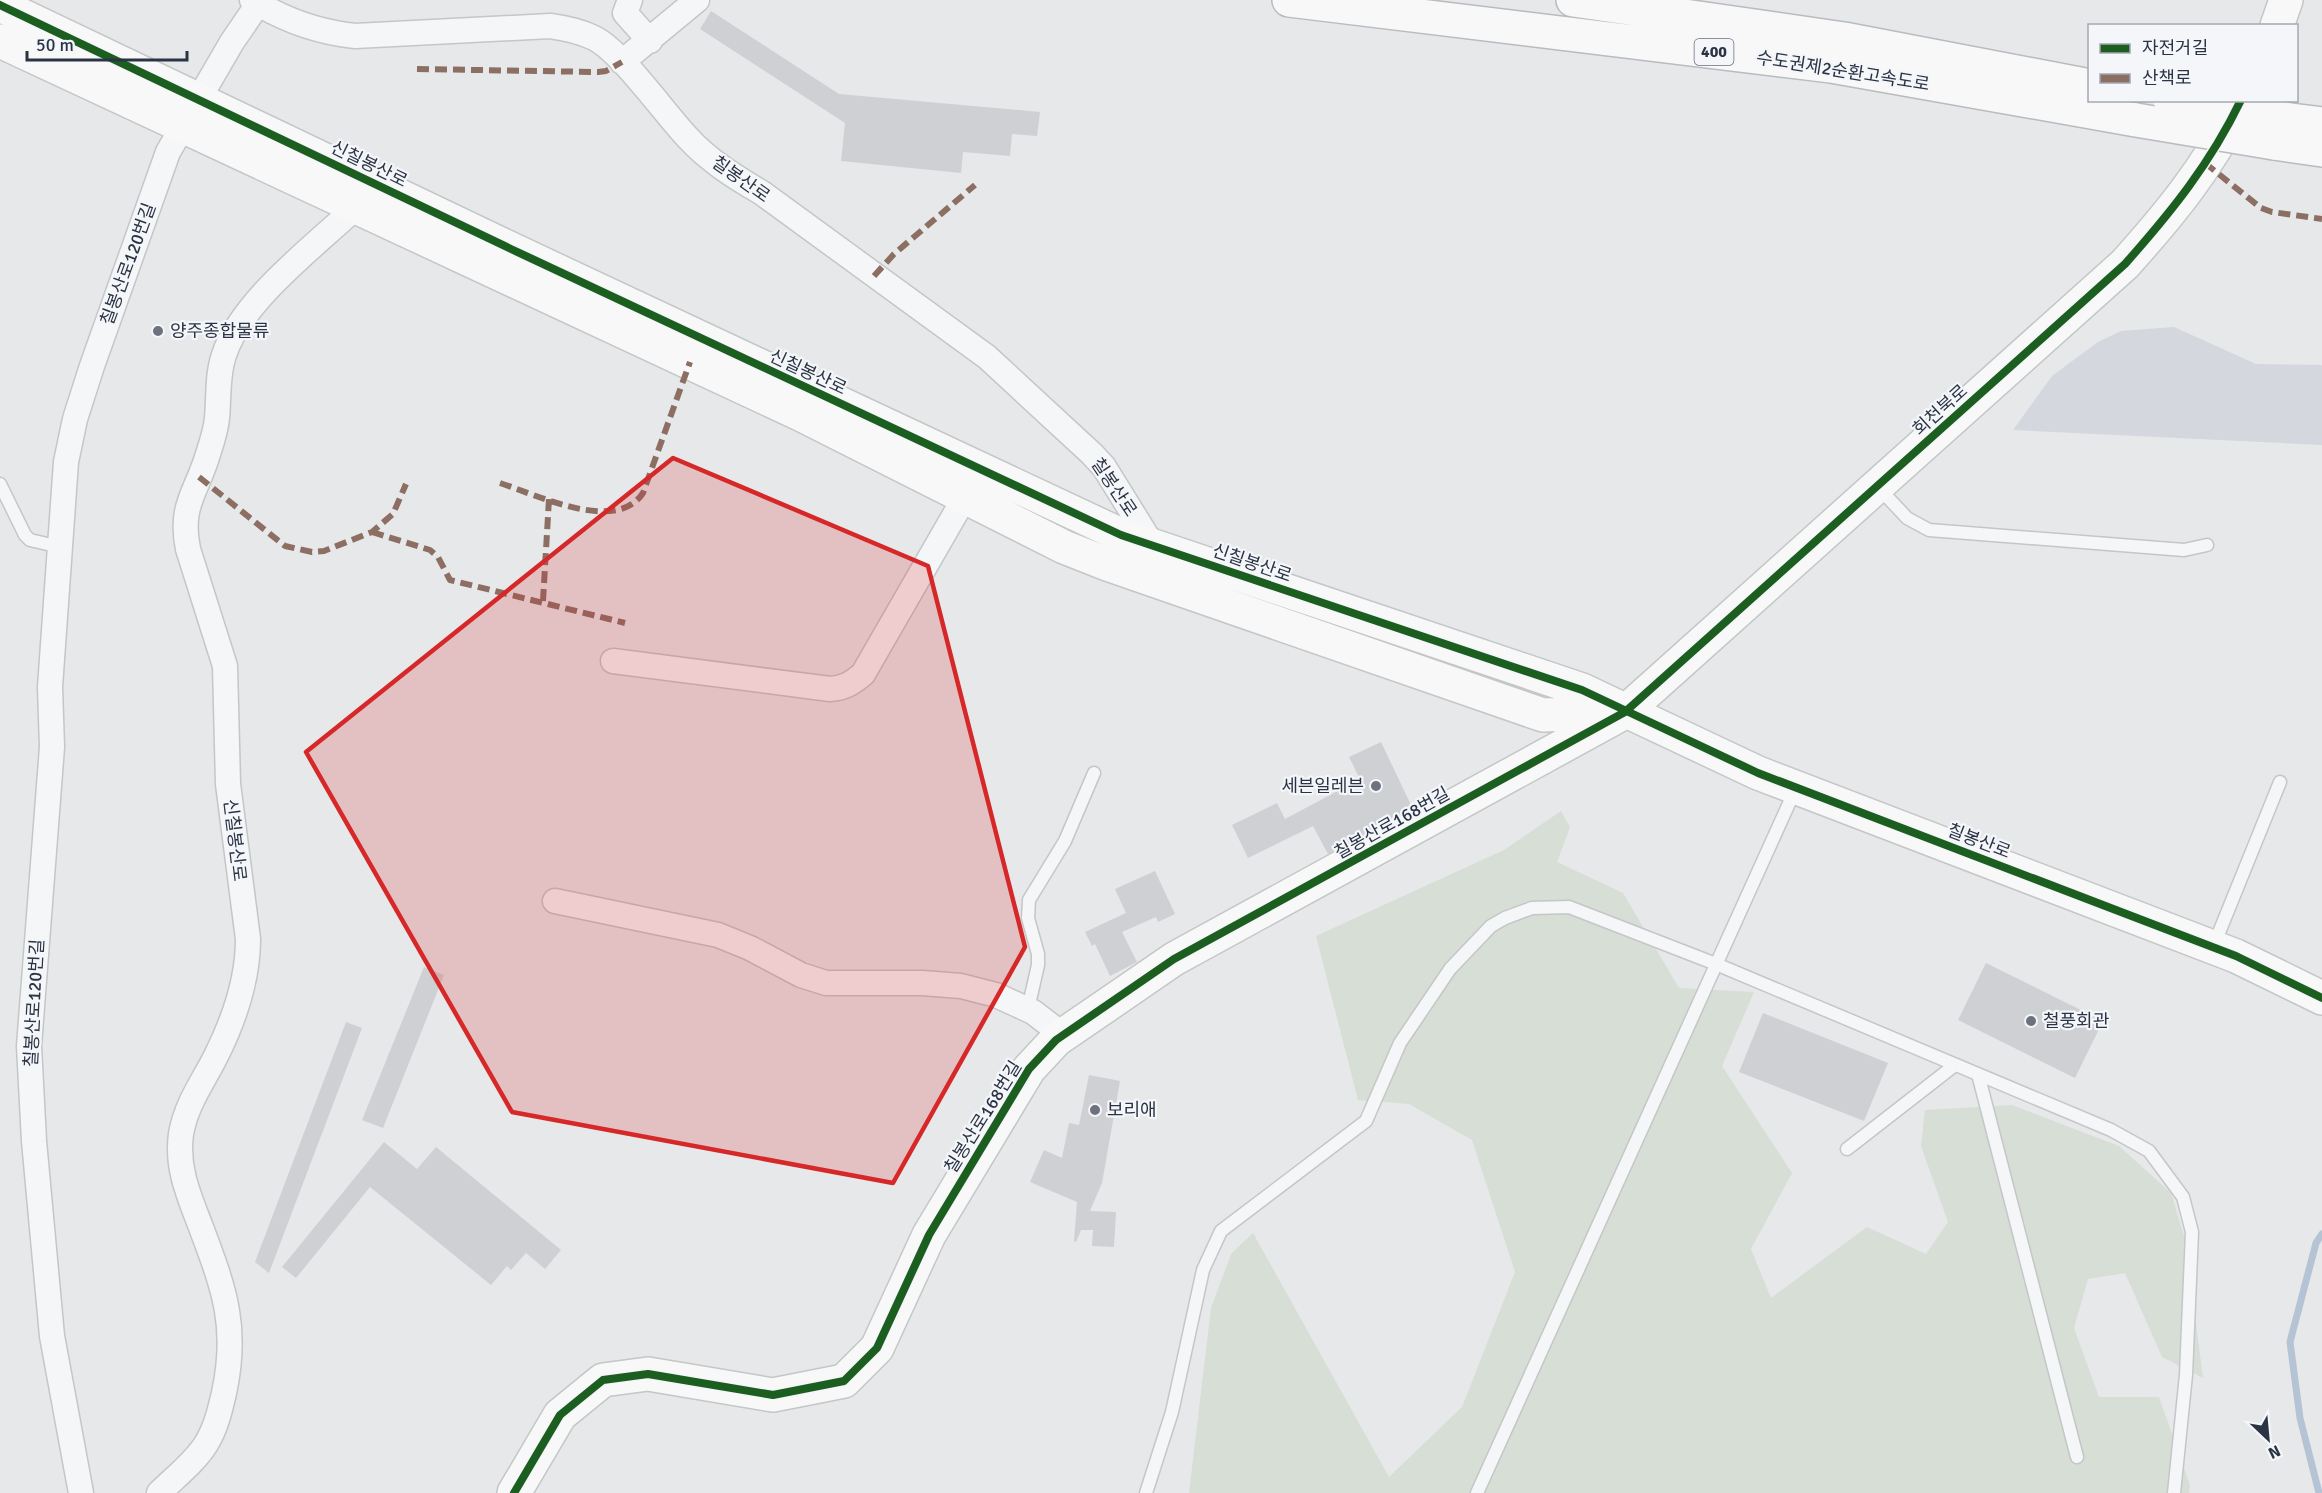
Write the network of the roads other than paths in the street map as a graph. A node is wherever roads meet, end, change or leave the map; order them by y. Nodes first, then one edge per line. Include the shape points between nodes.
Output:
1 (630, 0) edge
2 (697, 0) edge
3 (1289, 0) edge
4 (1573, 0) edge
5 (2286, 0) edge
6 (255, 2) edge
7 (0, 5) edge
8 (2278, 24) edge
9 (0, 41) edge
10 (650, 41) junction
11 (622, 62) junction
12 (2088, 86) edge
13 (2179, 102) edge
14 (2240, 102) edge
15 (191, 113) junction
16 (2296, 129) edge
17 (2322, 150) edge
18 (356, 207) junction
19 (0, 484) edge
20 (1877, 487) junction
21 (965, 497) junction
22 (2207, 545) dead end
23 (1153, 546) junction
24 (60, 547) junction
25 (613, 661) dead end
26 (1625, 712) junction
27 (1094, 773) dead end
28 (2280, 782) dead end
29 (1796, 787) junction
30 (555, 901) dead end
31 (2214, 948) junction
32 (1716, 964) junction
33 (2322, 998) edge
34 (1028, 1009) junction
35 (1063, 1035) junction
36 (1955, 1065) junction
37 (1978, 1074) junction
38 (1847, 1149) dead end
39 (2077, 1457) dead end
40 (81, 1493) edge
41 (159, 1493) edge
42 (514, 1493) edge
43 (1146, 1493) edge
44 (1477, 1493) edge
45 (2174, 1493) edge

1 - 10 street via 625,13
2 - 10 street
3 - 16 main road, 수도권제2순환고속도로 / 400, bridge via 1831,66 2136,120
4 - 12 main road, 수도권제2순환고속도로 / 400 via 1844,39
5 - 8 main road
6 - 11 street, 칠봉산로 via 301,25 355,36 550,26 569,29 597,39
6 - 15 street, 칠봉산로120번길
7 - 15 main road, 신칠봉산로
9 - 15 main road, 신칠봉산로
10 - 11 street
11 - 23 street, 칠봉산로 via 689,140 729,173 987,357 1081,442 1104,467
13 - 16 main road, 수도권제2순환고속도로 / 400, bridge
14 - 20 main road, 회천북로 via 2223,136 2176,207 2125,264
15 - 18 main road, 신칠봉산로
15 - 23 main road, 신칠봉산로
15 - 24 street, 칠봉산로120번길 via 168,152 75,419 66,462
16 - 17 main road, 수도권제2순환고속도로 / 400
18 - 21 main road, 신칠봉산로 via 801,414
18 - 41 street, 신칠봉산로 via 255,302 236,330 224,355 217,421 208,456 186,508 184,530 188,549 225,666 228,784 248,963 244,984 216,1055 189,1106 180,1150 182,1176 221,1279 232,1350 218,1418 206,1445
19 - 24 lane via 25,535 30,540
20 - 22 lane via 1907,518 1929,530 2184,550
20 - 26 main road, 회천북로
21 - 25 street via 863,674 852,684 830,689
21 - 26 main road, 신칠봉산로 via 1107,564 1543,715
23 - 26 main road, 신칠봉산로 via 1582,690
24 - 40 street, 칠봉산로120번길 via 50,687 52,747 29,1046 52,1336
26 - 29 main road, 칠봉산로
26 - 35 main road, 칠봉산로168번길 via 1174,959
27 - 34 lane via 1065,841 1029,900 1028,918 1038,965
28 - 31 lane
29 - 31 main road, 칠봉산로
29 - 32 lane
30 - 34 street via 718,935 826,983 961,986
31 - 33 main road, 칠봉산로
32 - 36 lane
32 - 43 lane via 1569,907 1532,908 1491,926 1450,969 1400,1043 1366,1121 1221,1231 1203,1270 1172,1412
32 - 44 lane
34 - 35 street
35 - 42 main road, 칠봉산로168번길 via 1029,1070 929,1235 877,1348 844,1381 773,1395 648,1374 603,1380 560,1415
36 - 37 lane
36 - 38 lane
37 - 39 lane
37 - 45 lane via 2111,1130 2149,1151 2183,1197 2192,1232 2186,1375

